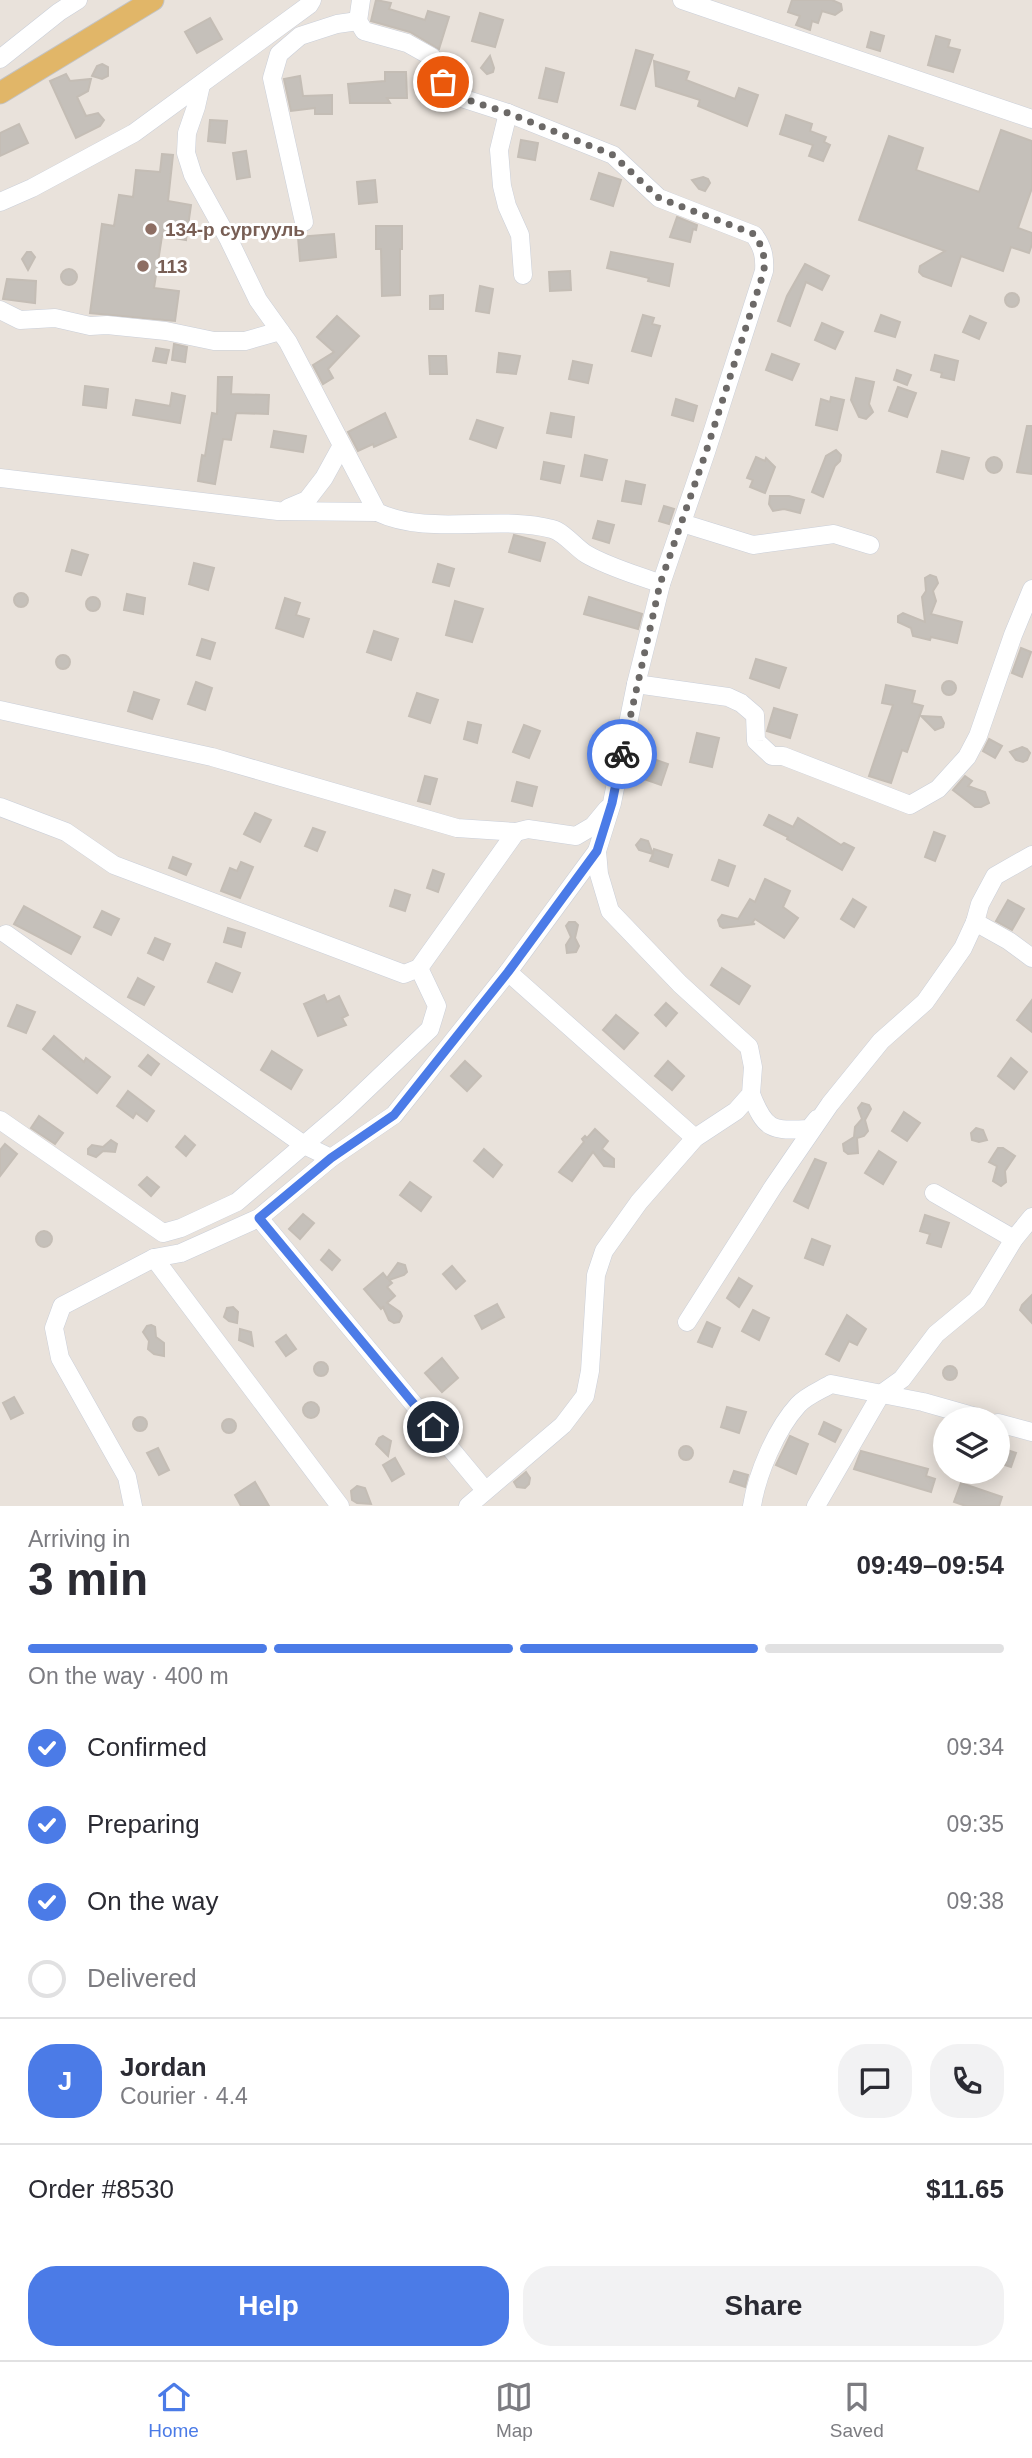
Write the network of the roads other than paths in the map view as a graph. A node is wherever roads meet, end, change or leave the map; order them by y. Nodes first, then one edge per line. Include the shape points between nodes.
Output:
1 (78, 0) edge
2 (153, 0) edge
3 (312, 0) edge
4 (361, 0) edge
5 (682, 0) edge
6 (358, 21) junction
7 (0, 59) edge
8 (201, 85) junction
9 (2, 88) edge
10 (508, 113) junction
11 (1032, 119) edge
12 (0, 202) edge
13 (304, 222) dead end
14 (523, 275) dead end
15 (0, 310) edge
16 (280, 331) junction
17 (341, 447) junction
18 (0, 478) edge
19 (278, 511) junction
20 (377, 512) junction
21 (682, 523) junction
22 (870, 545) dead end
23 (660, 584) junction
24 (1032, 589) edge
25 (636, 684) junction
26 (0, 710) edge
27 (612, 803) junction
28 (0, 807) edge
29 (516, 832) junction
30 (597, 851) junction
31 (1032, 855) edge
32 (975, 922) junction
33 (6, 934) dead end
34 (1032, 958) edge
35 (419, 968) junction
36 (508, 972) junction
37 (751, 1094) junction
38 (830, 1104) junction
39 (0, 1120) edge
40 (695, 1138) junction
41 (304, 1145) junction
42 (331, 1158) junction
43 (934, 1193) dead end
44 (1032, 1217) edge
45 (259, 1218) junction
46 (1014, 1239) junction
47 (154, 1258) junction
48 (687, 1322) dead end
49 (881, 1394) junction
50 (941, 1407) edge
51 (1010, 1426) edge
52 (1032, 1432) edge
53 (485, 1490) junction
54 (133, 1506) edge
55 (340, 1506) edge
56 (468, 1506) edge
57 (752, 1506) edge
58 (816, 1506) edge

1 - 7 street
2 - 9 main road
3 - 8 street
4 - 6 street
5 - 11 street
6 - 10 street via 364,31 407,43 432,57 446,93
6 - 13 street via 300,36 279,54 272,78
8 - 12 street via 134,133
8 - 16 street via 186,153 258,300
10 - 14 street via 499,150 502,186 520,235
10 - 21 street via 613,155 659,198 754,234 761,244 764,271
15 - 16 street via 20,320 55,318 214,341 245,341
16 - 17 street
17 - 19 street via 307,500
17 - 20 street
18 - 19 street
19 - 20 street
20 - 23 street via 414,523 506,523 554,529 586,555
21 - 22 street via 753,545 834,534
21 - 23 street
23 - 25 street
24 - 25 street via 967,757 938,789 910,805 783,756 772,756 756,741 755,715 728,697
25 - 27 street
26 - 29 street via 212,757 457,828
27 - 29 street via 593,827 576,835 528,829
27 - 30 street
28 - 35 street via 66,832 114,865 380,966 404,974
29 - 35 street
30 - 36 street
30 - 37 street via 610,911 749,1047
31 - 32 street via 995,876
32 - 34 street
32 - 38 street via 963,948 925,1002 881,1041
33 - 41 street
35 - 41 street via 437,1006 430,1029
36 - 40 street
36 - 42 street via 394,1115
37 - 38 street via 761,1120 781,1131 809,1129
37 - 40 street via 736,1111
38 - 48 street
39 - 41 street via 163,1233 237,1202
40 - 53 street via 604,1251 596,1275 585,1396 563,1425
41 - 42 street
42 - 45 street
43 - 46 street
44 - 46 street
45 - 47 street via 181,1253
45 - 53 street
46 - 49 street via 977,1300 936,1334 902,1379
47 - 54 street via 62,1306 54,1328 60,1359 127,1478
47 - 55 street
49 - 50 street
49 - 57 street via 831,1384 799,1403 760,1472
49 - 58 street
51 - 52 street
53 - 56 street

